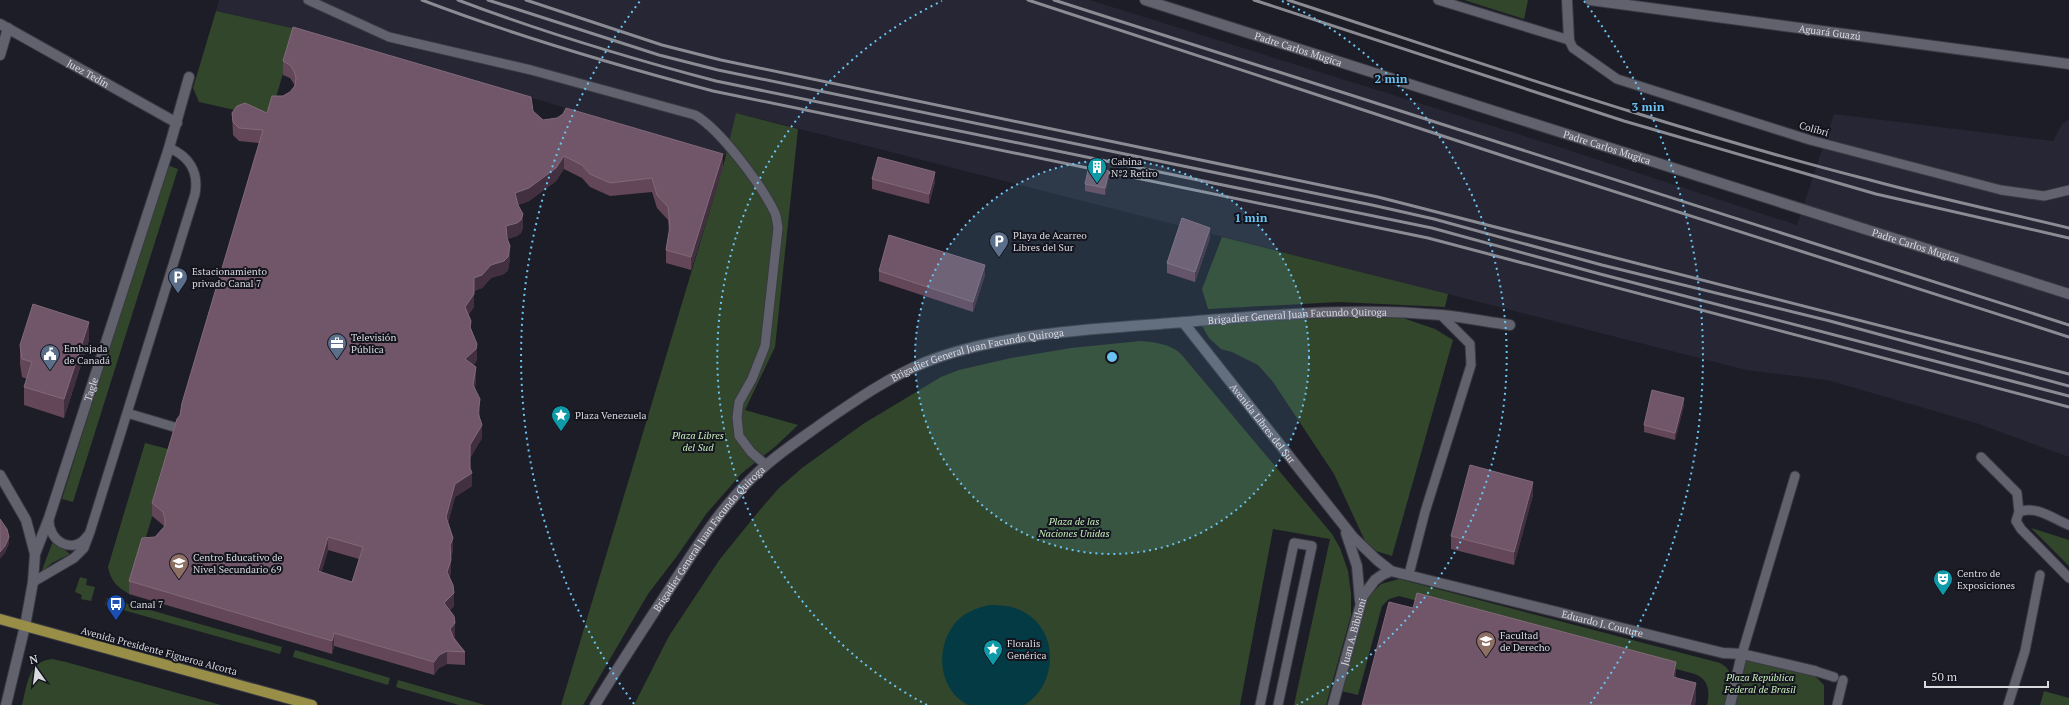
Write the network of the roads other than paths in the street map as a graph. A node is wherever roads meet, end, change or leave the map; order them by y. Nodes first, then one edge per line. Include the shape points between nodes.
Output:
1 (308, 0) edge
2 (1146, 0) edge
3 (1438, 0) edge
4 (1567, 0) edge
5 (1590, 0) edge
6 (4, 26) edge
7 (1569, 40) junction
8 (0, 55) edge
9 (2069, 64) edge
10 (189, 77) dead end
11 (176, 123) junction
12 (169, 148) junction
13 (2069, 190) edge
14 (2069, 294) edge
15 (1441, 315) junction
16 (1183, 322) junction
17 (1510, 325) dead end
18 (127, 413) junction
19 (174, 427) edge
20 (1981, 457) dead end
21 (766, 465) junction
22 (0, 475) edge
23 (1795, 476) dead end
24 (2019, 512) junction
25 (49, 518) junction
26 (1342, 524) junction
27 (2069, 525) edge
28 (90, 532) junction
29 (36, 554) junction
30 (1392, 571) junction
31 (1409, 574) junction
32 (2040, 575) dead end
33 (2069, 578) edge
34 (33, 582) junction
35 (1360, 604) junction
36 (0, 619) edge
37 (25, 626) junction
38 (1742, 654) junction
39 (1815, 671) joint
40 (6, 705) edge
41 (312, 705) edge
42 (594, 705) edge
43 (1260, 705) edge
44 (1278, 705) edge
45 (1333, 705) edge
46 (1730, 705) edge
47 (1837, 705) edge
48 (2008, 705) edge

1 - 21 lane via 389,37 531,70 695,116 715,130 759,186 776,215 778,228 765,346 752,379 739,402 737,417 739,436 751,452
2 - 14 street, Padre Carlos Mugica
3 - 7 lane
4 - 7 street
5 - 9 street, Aguará Guazú
6 - 8 street
6 - 11 street, Juez Tedín
7 - 13 lane, Colibrí via 1573,48 1617,79 1810,140 2002,190 2044,196
10 - 11 street, Tagle
11 - 12 street, Tagle
12 - 18 lane via 181,154 190,163 196,178 196,187
12 - 25 street, Tagle
15 - 16 street, Brigadier General Juan Facundo Quiroga via 1347,312
15 - 17 street, Brigadier General Juan Facundo Quiroga
15 - 31 lane via 1470,344 1471,364 1425,512
16 - 21 street, Brigadier General Juan Facundo Quiroga via 1059,333 991,344 926,362 857,399
16 - 26 street, Avenida Libres del Sur
18 - 19 lane
18 - 28 lane
20 - 24 lane via 2017,493
21 - 42 street, Brigadier General Juan Facundo Quiroga via 737,494 704,536
22 - 29 street via 26,520
23 - 38 lane
24 - 27 lane via 2030,509
24 - 33 lane via 2016,521 2021,529
25 - 28 lane via 52,536 67,545 77,544
25 - 29 street, Tagle
26 - 30 street, Avenida Libres del Sur via 1376,560
26 - 35 street, Avenida Libres del Sur via 1357,566
28 - 34 lane via 84,548 74,558
29 - 34 street, Tagle
30 - 31 street, Eduardo J. Couture
30 - 35 street, Juan A. Bibiloni via 1382,575 1368,587
31 - 38 street, Eduardo J. Couture via 1723,653
32 - 48 lane via 2025,651
34 - 37 street, Tagle
35 - 45 street, Juan A. Bibiloni
36 - 37 main road, Avenida Presidente Figueroa Alcorta
37 - 40 street, Tagle
37 - 41 main road, Avenida Presidente Figueroa Alcorta
38 - 39 street, Eduardo J. Couture
38 - 46 street
39 - 47 lane via 1838,678
43 - 44 lane via 1294,543 1312,546

